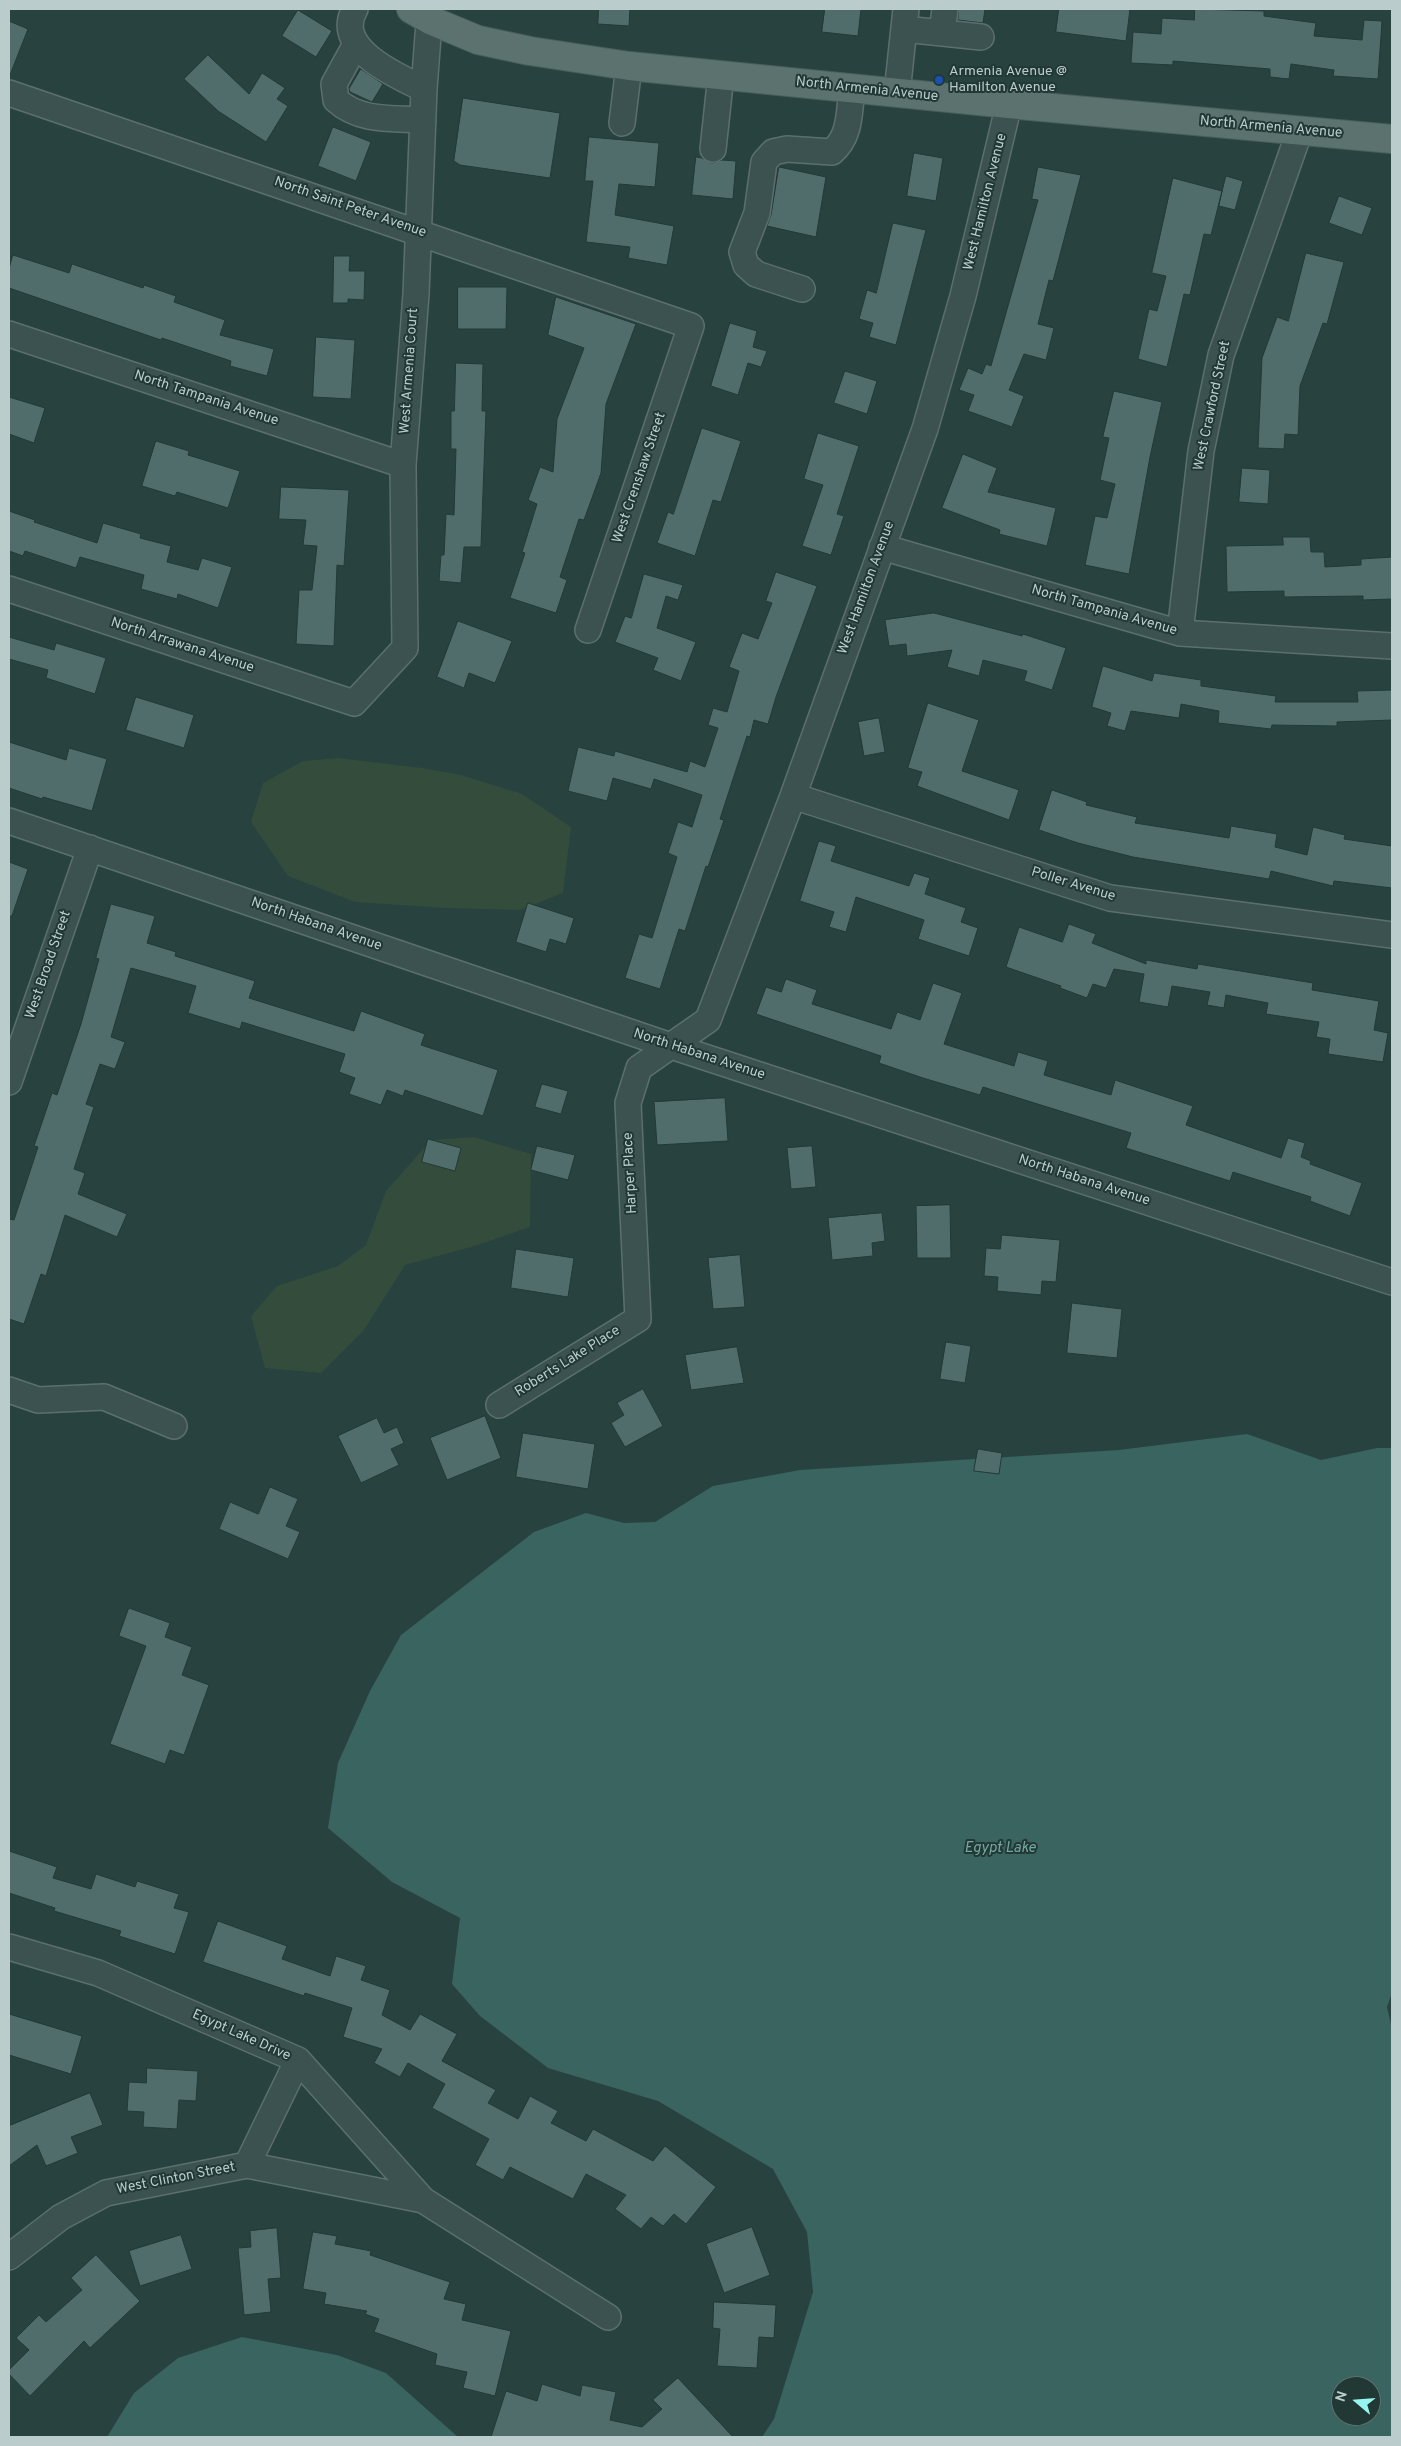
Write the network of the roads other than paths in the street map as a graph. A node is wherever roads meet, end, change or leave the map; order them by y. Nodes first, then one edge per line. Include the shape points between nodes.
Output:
1 (355, 9) edge
2 (945, 9) edge
3 (424, 12) edge
4 (905, 19) edge
5 (942, 33) junction
6 (981, 37) dead end
7 (356, 44) junction
8 (629, 66) junction
9 (721, 75) junction
10 (852, 88) junction
11 (424, 89) junction
12 (9, 93) edge
13 (897, 93) junction
14 (1009, 104) junction
15 (423, 120) junction
16 (622, 123) dead end
17 (1300, 130) junction
18 (1392, 139) edge
19 (713, 149) dead end
20 (418, 231) junction
21 (802, 289) dead end
22 (691, 326) joint
23 (9, 334) edge
24 (402, 465) junction
25 (882, 546) junction
26 (9, 589) edge
27 (588, 630) dead end
28 (1180, 633) junction
29 (1392, 646) edge
30 (354, 703) joint
31 (793, 796) junction
32 (9, 821) edge
33 (90, 848) junction
34 (1392, 935) edge
35 (671, 1046) junction
36 (9, 1082) edge
37 (1392, 1282) edge
38 (638, 1319) joint
39 (9, 1390) edge
40 (499, 1405) dead end
41 (174, 1426) dead end
42 (9, 1947) edge
43 (298, 2060) junction
44 (247, 2165) junction
45 (423, 2200) junction
46 (9, 2257) edge
47 (608, 2317) dead end

1 - 7 street via 349,21
2 - 5 street
3 - 8 main road, North Armenia Avenue via 478,40
3 - 11 street, West Armenia Court
4 - 5 street
4 - 13 street
5 - 6 street
7 - 11 street via 384,68
7 - 15 street via 334,84 336,100 361,116
8 - 9 main road, North Armenia Avenue
8 - 16 street
9 - 10 main road, North Armenia Avenue
9 - 19 street
10 - 13 main road, North Armenia Avenue
10 - 21 street via 842,144 832,152 787,149 773,152 764,162 756,213 742,252 746,265 756,274
11 - 15 street, West Armenia Court
12 - 20 street, North Saint Peter Avenue
13 - 14 main road, North Armenia Avenue
14 - 17 main road, North Armenia Avenue
14 - 25 street, West Hamilton Avenue via 962,296 925,429
15 - 20 street, West Armenia Court
17 - 18 main road, North Armenia Avenue
17 - 28 street, West Crawford Street via 1221,355 1201,451
20 - 22 street, North Saint Peter Avenue
20 - 24 street, West Armenia Court
22 - 27 street, West Crenshaw Street
23 - 24 street, North Tampania Avenue
24 - 30 street, West Armenia Court via 405,648
25 - 28 street, North Tampania Avenue
25 - 31 street, West Hamilton Avenue
26 - 30 street, North Arrawana Avenue
28 - 29 street, North Tampania Avenue
31 - 34 street, Poller Avenue via 1110,898
31 - 35 street, West Hamilton Avenue via 708,1020
32 - 33 street, North Habana Avenue
33 - 35 street, North Habana Avenue
33 - 36 street, West Broad Street
35 - 37 street, North Habana Avenue
35 - 38 street, Harper Place via 639,1068 628,1103
38 - 40 street, Roberts Lake Place
39 - 41 street via 38,1400 104,1397
42 - 43 street, Egypt Lake Drive via 98,1973
43 - 44 street, West Clinton Street
43 - 45 street, Egypt Lake Drive
44 - 45 street, Egypt Lake Drive
44 - 46 street, West Clinton Street via 106,2193 61,2217
45 - 47 street, Egypt Lake Drive

